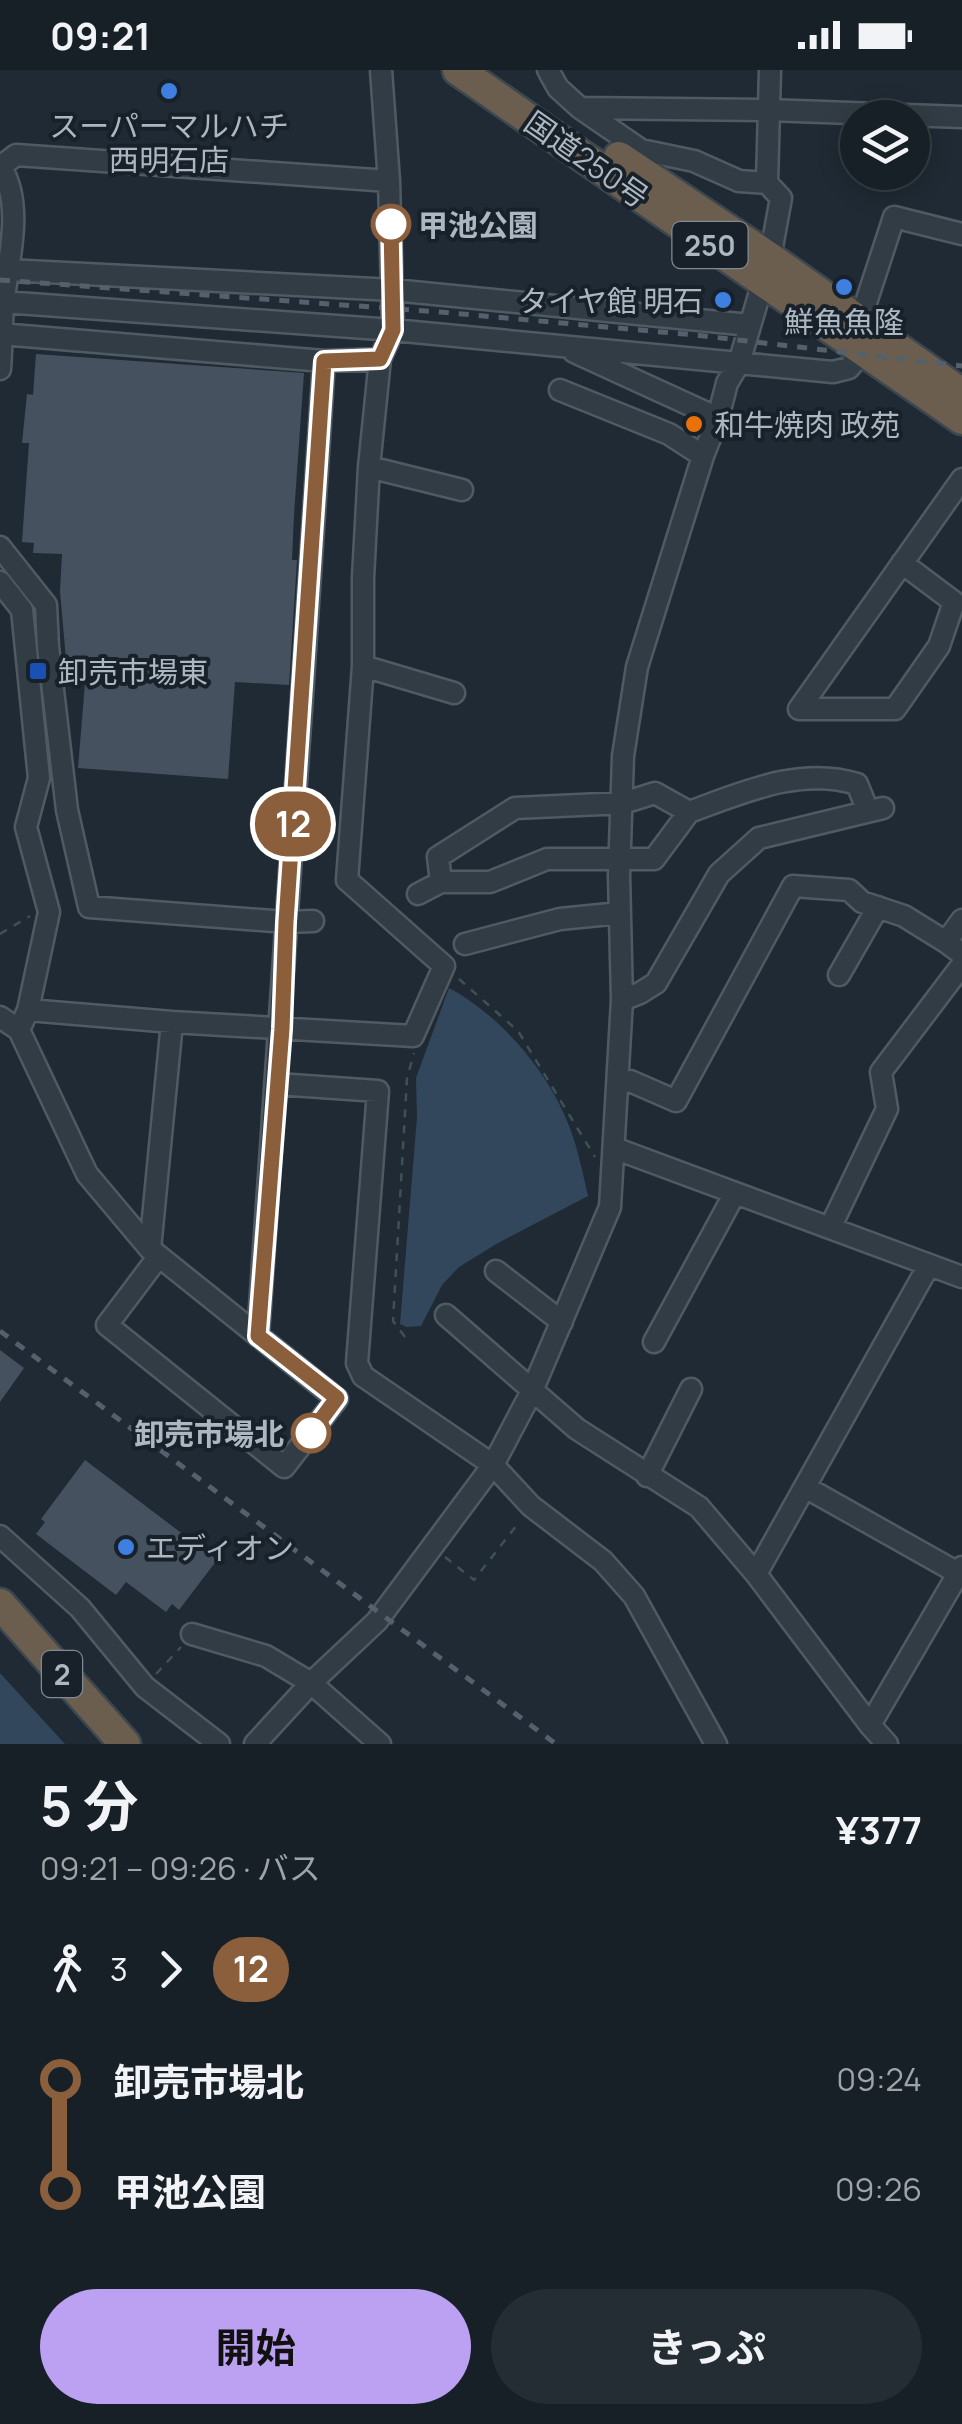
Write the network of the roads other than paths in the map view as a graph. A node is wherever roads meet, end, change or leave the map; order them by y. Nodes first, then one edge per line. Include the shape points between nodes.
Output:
1 (381, 70) edge
2 (458, 70) edge
3 (491, 70) edge
4 (548, 70) edge
5 (770, 70) edge
6 (580, 108) junction
7 (768, 110) junction
8 (962, 118) edge
9 (0, 166) edge
10 (389, 181) junction
11 (767, 183) junction
12 (962, 234) edge
13 (766, 269) junction
14 (8, 270) junction
15 (394, 290) junction
16 (3, 302) junction
17 (750, 325) junction
18 (393, 330) junction
19 (1, 335) edge
20 (862, 336) junction
21 (559, 346) junction
22 (380, 359) junction
23 (324, 361) junction
24 (740, 363) junction
25 (0, 369) edge
26 (560, 390) dead end
27 (962, 394) edge
28 (718, 418) junction
29 (962, 418) edge
30 (703, 456) junction
31 (369, 467) junction
32 (962, 479) edge
33 (462, 490) dead end
34 (0, 546) edge
35 (902, 562) junction
36 (0, 582) edge
37 (363, 666) junction
38 (454, 693) dead end
39 (623, 802) junction
40 (688, 812) junction
41 (620, 860) junction
42 (442, 882) junction
43 (418, 894) dead end
44 (878, 908) junction
45 (620, 913) junction
46 (313, 920) dead end
47 (962, 920) edge
48 (286, 922) junction
49 (465, 944) dead end
50 (954, 948) edge
51 (962, 965) edge
52 (839, 975) dead end
53 (622, 1000) junction
54 (28, 1010) junction
55 (0, 1017) edge
56 (172, 1022) junction
57 (282, 1029) junction
58 (19, 1030) junction
59 (618, 1083) junction
60 (277, 1084) junction
61 (614, 1148) junction
62 (736, 1193) junction
63 (830, 1228) junction
64 (155, 1252) junction
65 (929, 1265) junction
66 (496, 1270) dead end
67 (962, 1277) edge
68 (446, 1314) dead end
69 (562, 1322) junction
70 (258, 1336) junction
71 (654, 1342) dead end
72 (363, 1376) junction
73 (691, 1389) dead end
74 (532, 1392) junction
75 (337, 1398) junction
76 (494, 1465) junction
77 (647, 1476) junction
78 (805, 1487) junction
79 (0, 1536) edge
80 (960, 1570) edge
81 (756, 1574) junction
82 (0, 1604) edge
83 (192, 1634) road end
84 (311, 1684) junction
85 (870, 1726) junction
86 (125, 1744) edge
87 (219, 1744) edge
88 (255, 1744) edge
89 (380, 1744) edge
90 (716, 1744) edge
91 (887, 1744) edge

1 - 10 street
2 - 13 highway, 国道250号 / 250
3 - 13 highway, 国道250号 / 250
4 - 6 street
5 - 7 street
6 - 7 street
6 - 11 street via 641,150 694,161 739,181
7 - 8 street
7 - 11 street
9 - 10 street via 16,155
9 - 14 street via 13,213
10 - 15 street
11 - 13 street via 781,198
12 - 20 street via 894,217
13 - 17 street
13 - 20 highway, 国道250号 / 250
14 - 15 street
14 - 16 street
15 - 17 street
15 - 18 street
16 - 18 street
16 - 19 street
17 - 24 street
18 - 21 street
18 - 22 street
19 - 23 street
19 - 25 street
20 - 24 street via 849,368 833,372
20 - 27 highway, 国道250号 / 250
20 - 29 highway, 国道250号 / 250
21 - 24 street
21 - 28 street
22 - 23 street
22 - 31 street
23 - 48 street
24 - 28 street via 727,382
26 - 30 street via 669,434
28 - 30 street
30 - 39 street via 637,667
31 - 33 street
31 - 37 street
32 - 35 street
34 - 48 street via 46,605 67,810 89,907
35 - 35 street via 845,644 799,709 895,709 938,646 954,602
36 - 54 street via 22,610 39,778 26,827 49,912
37 - 38 street
37 - 57 street via 347,880 444,966 413,1036
39 - 40 street via 655,793
39 - 41 street
39 - 42 street via 515,808 438,856
40 - 41 street via 654,859
40 - 53 street via 777,781 837,777 857,784 876,810 759,838 719,874 656,984
41 - 42 street via 546,860 490,882
41 - 45 street
42 - 43 street
44 - 50 street via 904,916
44 - 52 street
44 - 59 street via 849,890 793,886 676,1101 630,1081
45 - 49 street
45 - 53 street
46 - 48 street
47 - 50 street
48 - 57 street
51 - 63 street via 881,1072 887,1109
53 - 59 street
54 - 56 street
54 - 58 street
55 - 58 street
56 - 57 street
56 - 64 street
57 - 60 street
58 - 64 street via 87,1174
59 - 61 street
60 - 70 street
60 - 72 street via 378,1091 357,1363
61 - 62 street
61 - 69 street via 610,1207
62 - 63 street
62 - 71 street
63 - 65 street
64 - 70 street
64 - 75 street via 108,1325 284,1467
65 - 67 street
65 - 78 street
66 - 69 street
68 - 74 street
69 - 74 street
70 - 75 street
72 - 75 street
72 - 76 street
73 - 77 street
74 - 76 street
74 - 77 street
76 - 84 street via 377,1621
76 - 90 street via 634,1596
77 - 81 street via 699,1508
78 - 80 street
78 - 81 street
79 - 87 street via 80,1608 145,1687
80 - 85 street
81 - 85 street
82 - 86 highway, 2
83 - 84 street via 266,1656
84 - 88 street
84 - 89 street
85 - 91 street

